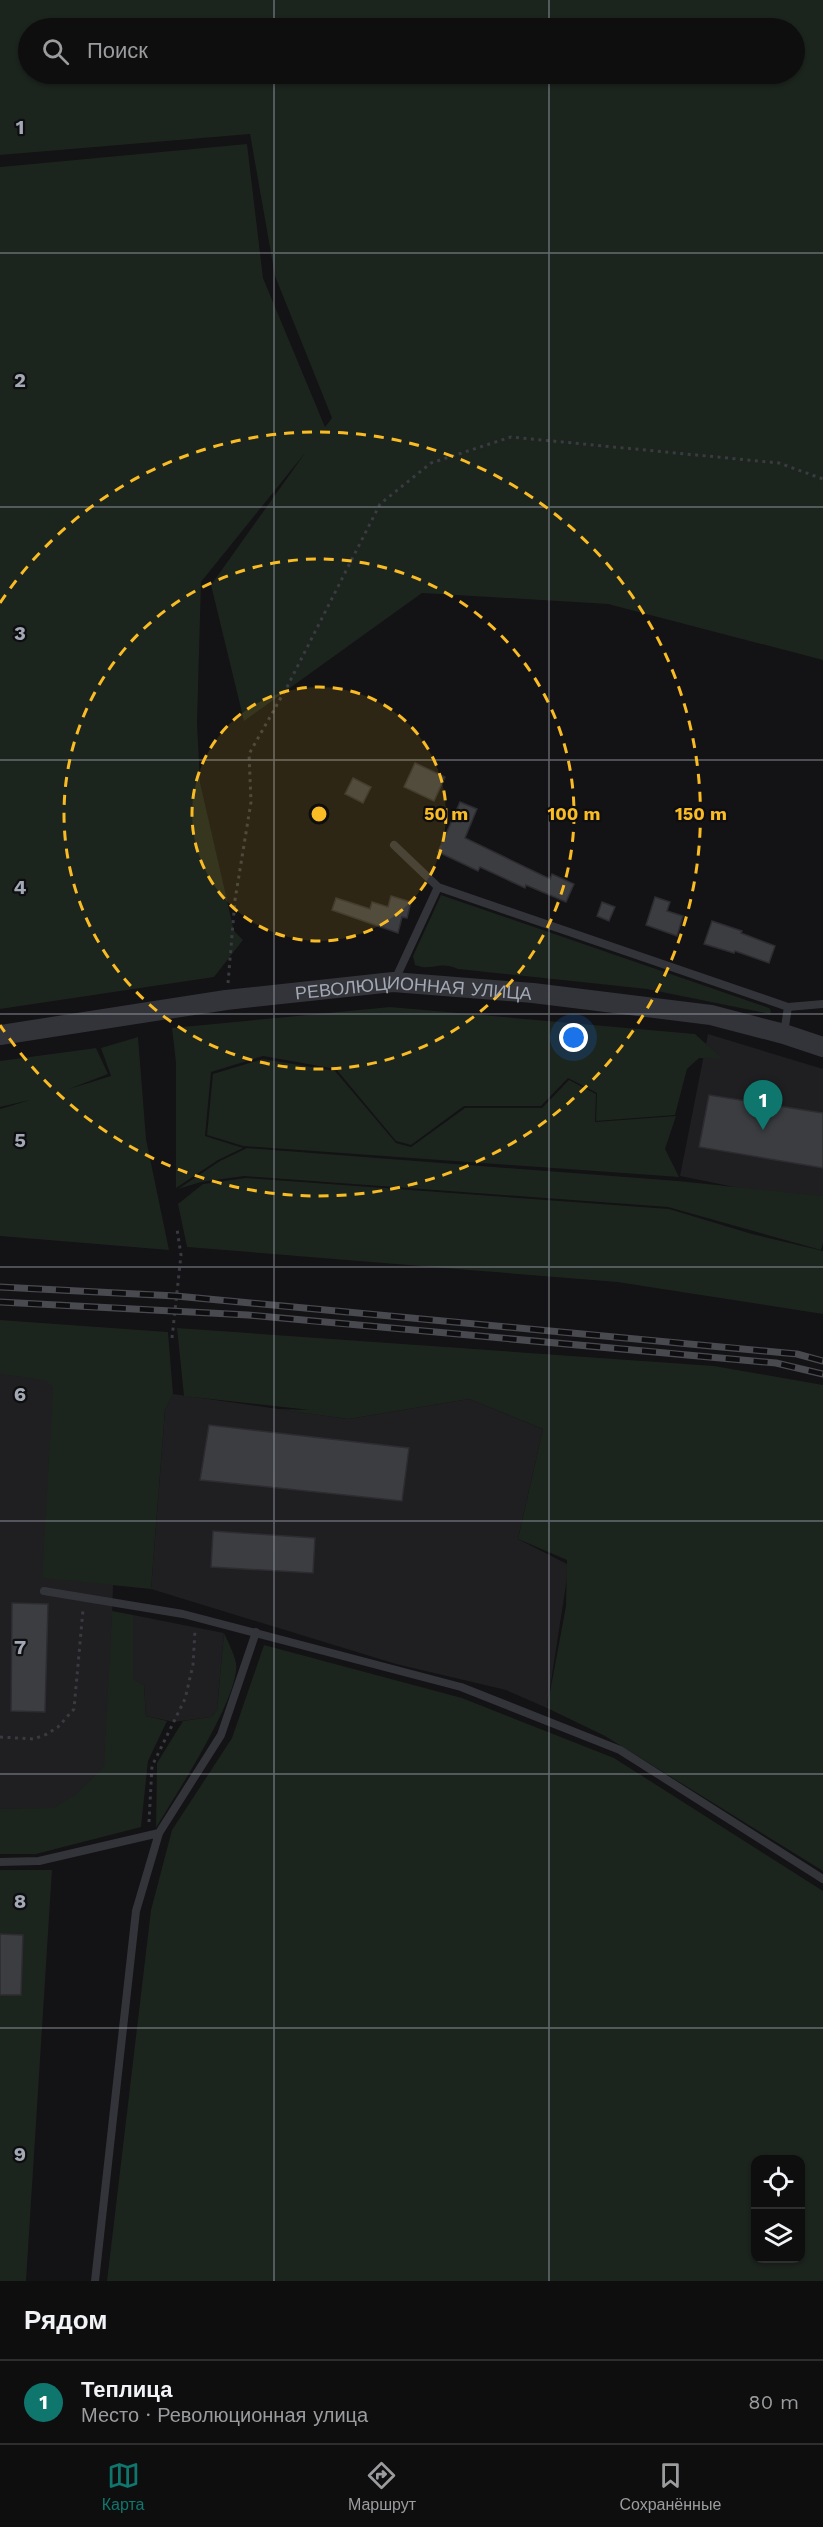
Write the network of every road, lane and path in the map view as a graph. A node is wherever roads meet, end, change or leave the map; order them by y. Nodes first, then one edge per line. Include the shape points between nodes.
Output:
1 (823, 479) edge
2 (394, 845) dead end
3 (438, 886) junction
4 (393, 982) junction
5 (226, 1000) junction
6 (823, 1004) edge
7 (788, 1007) junction
8 (784, 1034) junction
9 (0, 1035) edge
10 (823, 1047) edge
11 (177, 1229) dead end
12 (172, 1338) dead end
13 (44, 1591) dead end
14 (84, 1597) junction
15 (195, 1617) junction
16 (256, 1632) junction
17 (0, 1737) edge
18 (159, 1833) junction
19 (148, 1836) junction
20 (0, 1862) edge
21 (823, 1879) edge
22 (95, 2281) edge

1 - 5 path via 779,463 511,437 431,463 380,504 249,754 251,802 235,900
2 - 3 lane
3 - 4 lane
3 - 7 lane
4 - 5 street, РЕВОЛЮЦИОННАЯ УЛИЦА
4 - 8 street, РЕВОЛЮЦИОННАЯ УЛИЦА via 533,993 711,1015
5 - 9 street, РЕВОЛЮЦИОННАЯ УЛИЦА
6 - 7 lane
7 - 8 lane
8 - 10 street, РЕВОЛЮЦИОННАЯ УЛИЦА
11 - 12 path via 181,1255
13 - 14 lane
14 - 15 lane
14 - 17 path via 74,1708 47,1734 34,1739
15 - 16 lane
15 - 19 path via 192,1665 184,1699 152,1766
16 - 18 lane via 220,1735
16 - 21 lane via 461,1687 620,1750
18 - 19 lane
18 - 22 lane via 136,1911
19 - 20 lane via 39,1862

